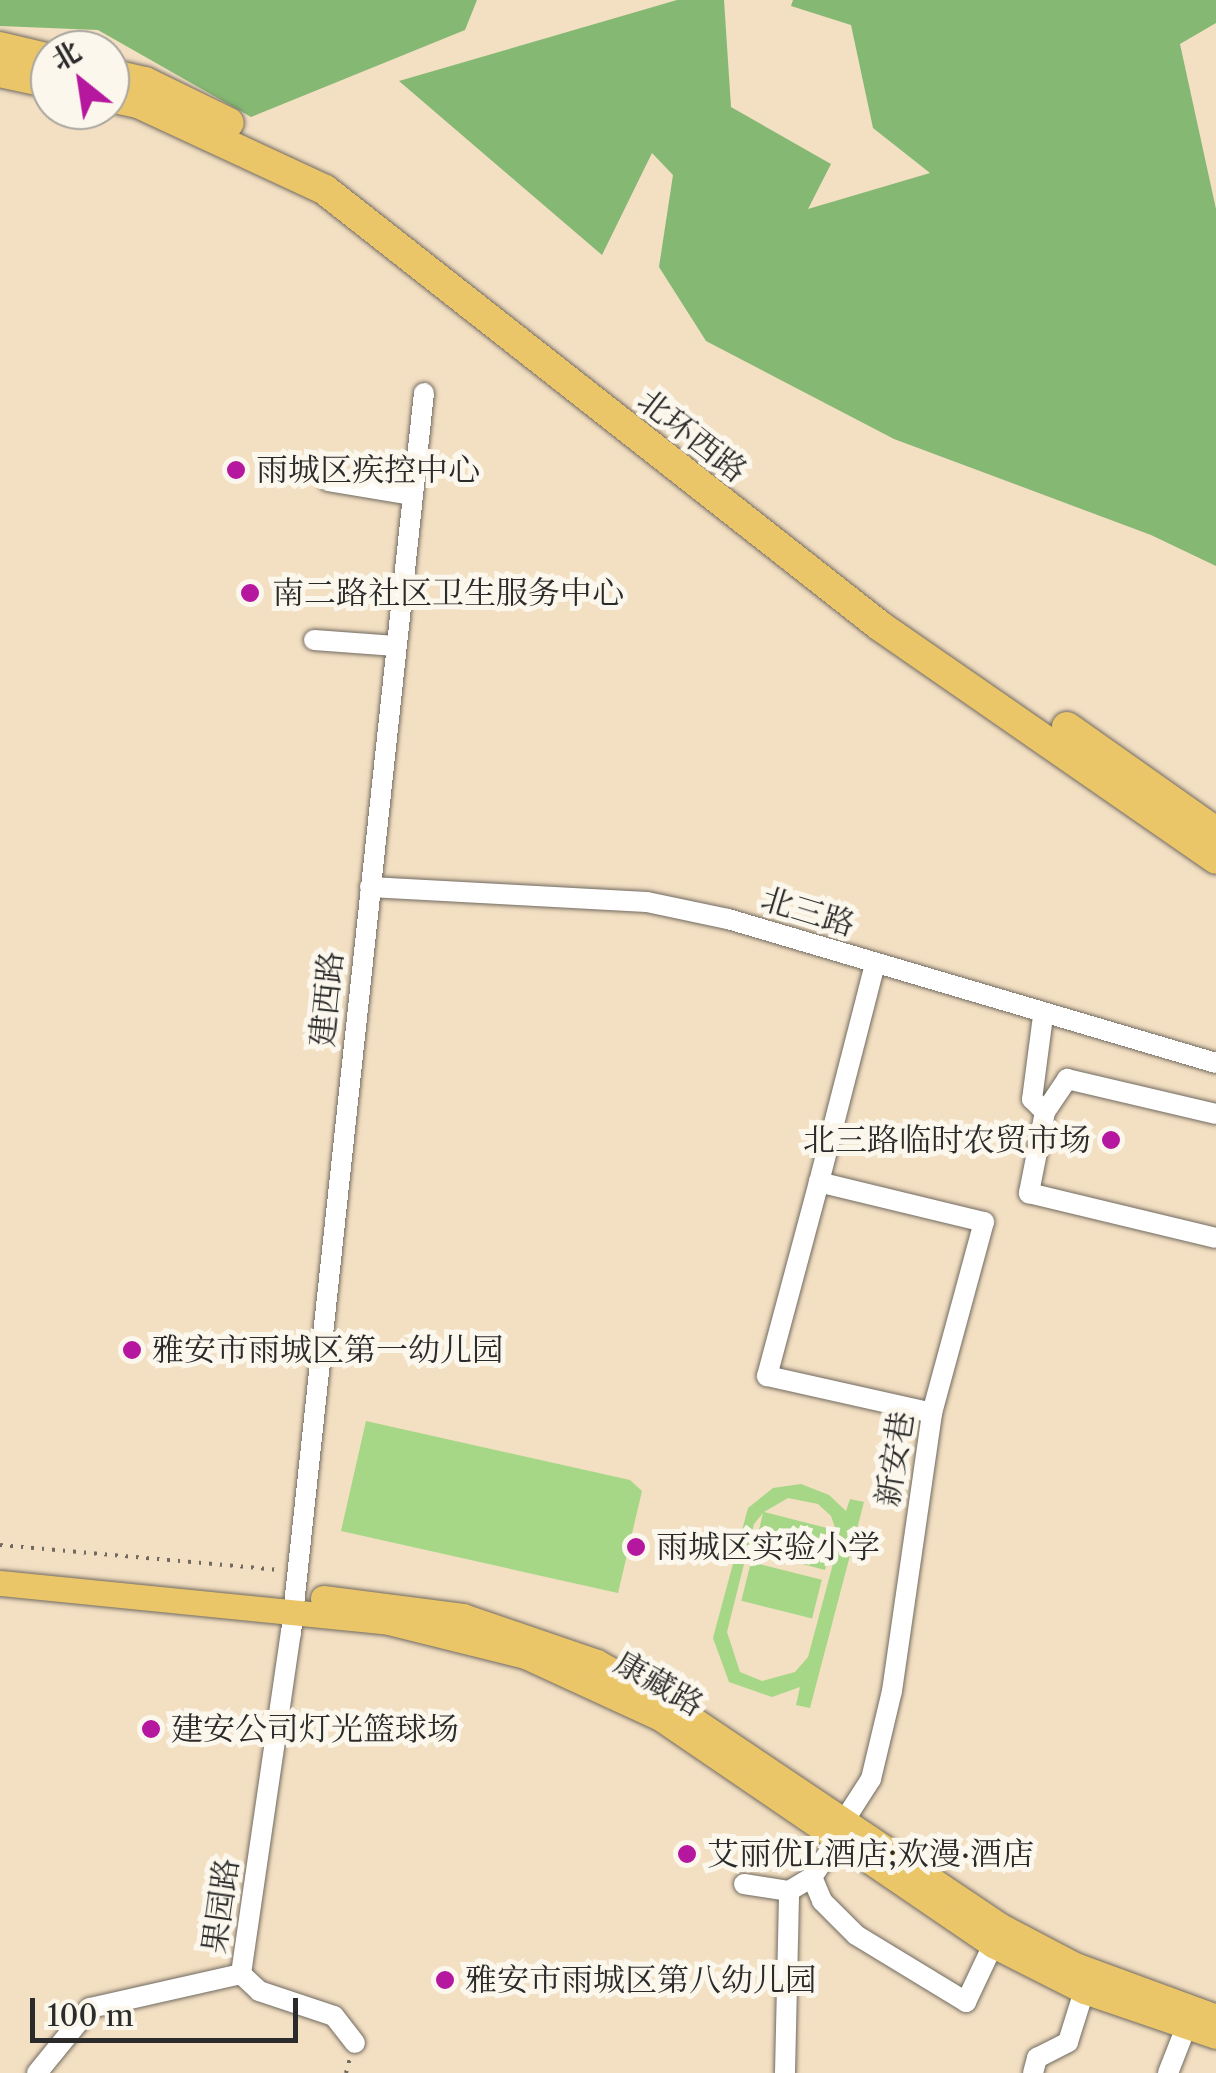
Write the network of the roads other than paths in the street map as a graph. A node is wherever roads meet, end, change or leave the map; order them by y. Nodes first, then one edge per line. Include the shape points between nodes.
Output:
1 (0, 47) edge
2 (30, 54) edge
3 (0, 72) edge
4 (30, 79) edge
5 (130, 79) edge
6 (130, 101) edge
7 (424, 393) dead end
8 (328, 481) dead end
9 (412, 495) junction
10 (314, 640) dead end
11 (396, 646) junction
12 (1216, 832) edge
13 (1216, 860) edge
14 (370, 886) junction
15 (875, 964) junction
16 (1043, 1016) junction
17 (1216, 1063) edge
18 (1044, 1112) junction
19 (1216, 1114) edge
20 (818, 1182) junction
21 (1216, 1238) edge
22 (932, 1413) junction
23 (0, 1566) edge
24 (0, 1583) edge
25 (292, 1603) junction
26 (841, 1830) junction
27 (812, 1877) junction
28 (755, 1891) dead end
29 (789, 1891) junction
30 (994, 1946) junction
31 (1074, 1958) junction
32 (241, 1974) junction
33 (1084, 1992) junction
34 (1216, 2017) edge
35 (1186, 2027) junction
36 (1216, 2036) edge
37 (355, 2042) dead end
38 (37, 2073) edge
39 (785, 2073) edge
40 (1033, 2073) edge
41 (1168, 2073) edge

1 - 2 highway
3 - 4 highway
5 - 12 highway, 北环西路 via 328,172 886,610 1125,764
6 - 13 highway, 北环西路 via 325,190 880,626
7 - 9 street, 建西路
8 - 9 street
9 - 11 street, 建西路
10 - 11 street
11 - 14 street, 建西路
14 - 15 street, 北三路 via 646,902
14 - 25 street, 建西路
15 - 16 street, 北三路
15 - 20 street
16 - 17 street, 北三路
16 - 18 street via 1032,1099
18 - 19 street via 1066,1078
18 - 21 street via 1029,1193
20 - 22 street, 新安巷 via 984,1222
20 - 22 street via 767,1376
22 - 26 street, 新安巷 via 892,1691 872,1778
23 - 25 main road, 康藏路
24 - 25 main road, 康藏路
25 - 26 main road, 康藏路 via 460,1635 584,1679
25 - 32 street, 果园路
26 - 27 street, 新安巷
26 - 30 main road, 康藏路
26 - 31 main road, 康藏路 via 999,1925
27 - 29 street
27 - 30 street via 822,1900 856,1934 966,2002
28 - 29 street
29 - 39 street
30 - 33 main road, 康藏路
31 - 33 street
31 - 34 main road, 康藏路
32 - 37 street via 259,1991 334,2016
32 - 38 street, 果园路 via 90,2008
33 - 35 main road, 康藏路
33 - 40 street via 1068,2042 1038,2058
35 - 36 main road, 康藏路
35 - 41 street

